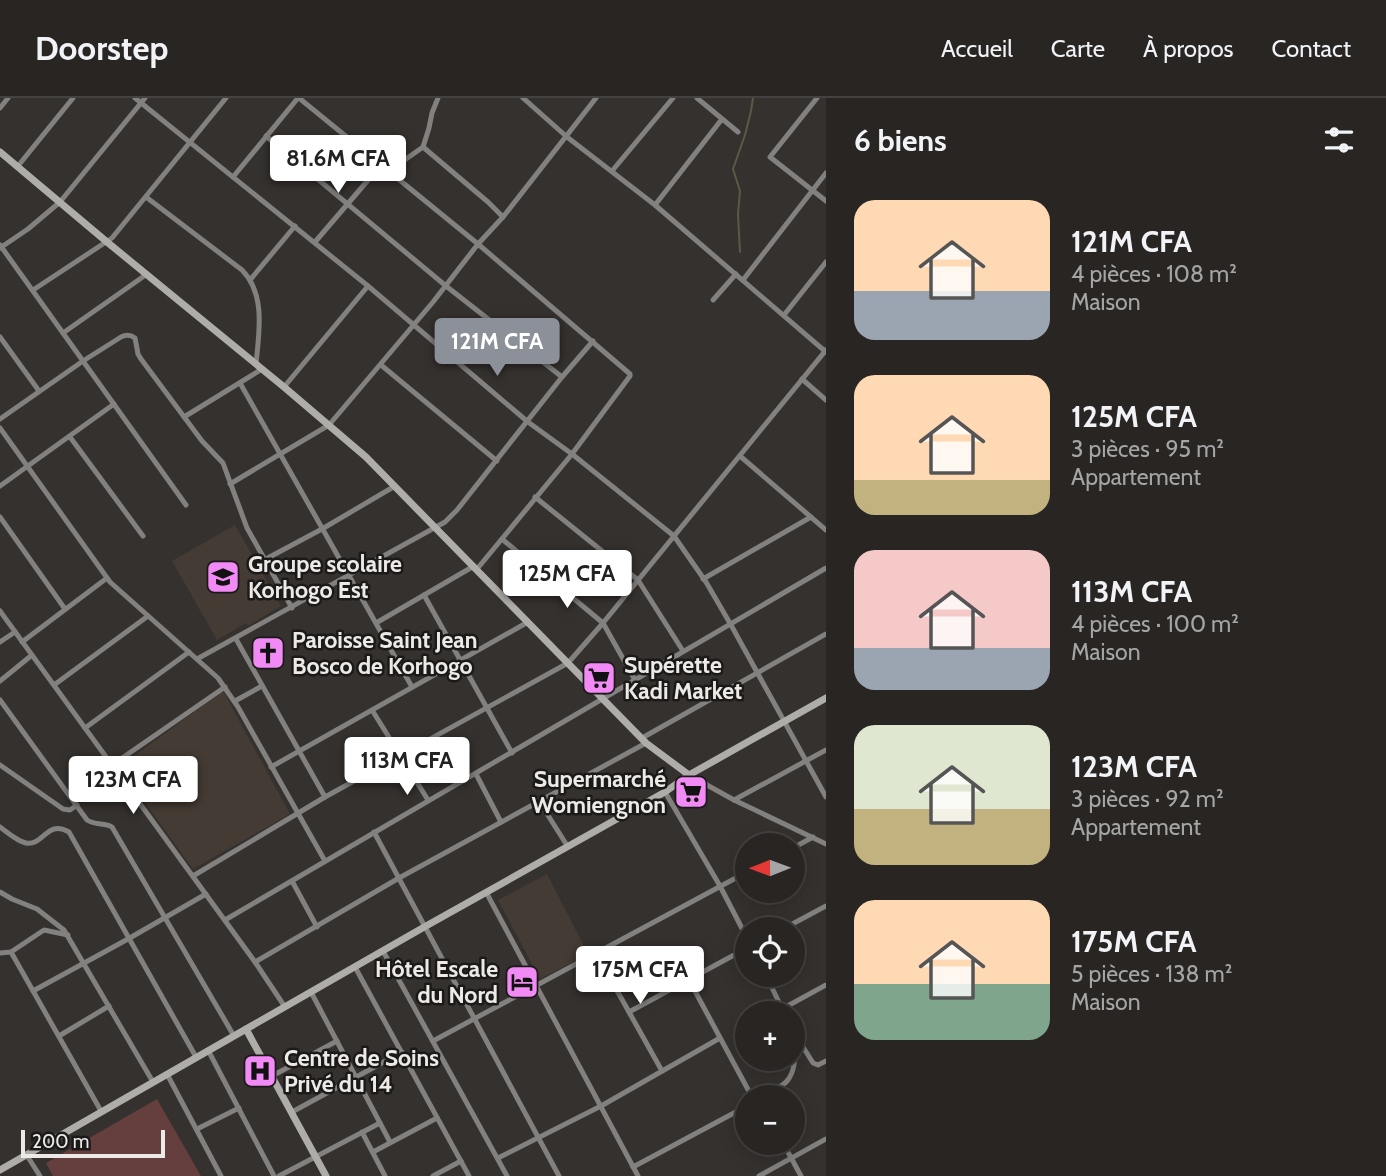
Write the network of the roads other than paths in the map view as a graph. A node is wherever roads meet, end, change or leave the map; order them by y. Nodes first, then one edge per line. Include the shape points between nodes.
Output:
1 (8, 98) edge
2 (73, 98) edge
3 (135, 98) edge
4 (226, 98) edge
5 (299, 98) edge
6 (438, 98) edge
7 (523, 98) edge
8 (596, 98) edge
9 (673, 98) edge
10 (697, 98) edge
11 (817, 98) edge
12 (143, 101) edge
13 (0, 108) edge
14 (722, 119) junction
15 (738, 132) dead end
16 (266, 136) junction
17 (567, 137) junction
18 (190, 142) junction
19 (423, 147) junction
20 (0, 152) edge
21 (381, 165) junction
22 (18, 166) junction
23 (389, 171) junction
24 (612, 171) junction
25 (826, 173) edge
26 (233, 177) junction
27 (812, 190) junction
28 (146, 197) junction
29 (826, 201) edge
30 (60, 202) junction
31 (348, 203) junction
32 (655, 205) junction
33 (503, 217) junction
34 (295, 226) junction
35 (107, 242) junction
36 (315, 242) junction
37 (478, 244) junction
38 (1, 247) edge
39 (826, 262) edge
40 (147, 274) junction
41 (736, 274) junction
42 (250, 280) junction
43 (743, 280) junction
44 (368, 286) junction
45 (446, 286) junction
46 (33, 290) junction
47 (713, 300) dead end
48 (784, 316) junction
49 (414, 325) junction
50 (63, 333) junction
51 (0, 337) edge
52 (593, 341) junction
53 (826, 351) edge
54 (83, 361) junction
55 (380, 365) junction
56 (259, 366) junction
57 (562, 377) junction
58 (802, 379) junction
59 (240, 383) junction
60 (284, 387) junction
61 (39, 391) junction
62 (826, 400) edge
63 (114, 404) junction
64 (184, 416) junction
65 (0, 419) edge
66 (528, 422) junction
67 (329, 425) junction
68 (0, 428) edge
69 (70, 437) junction
70 (280, 454) junction
71 (572, 454) junction
72 (740, 456) junction
73 (497, 461) junction
74 (26, 467) junction
75 (230, 484) junction
76 (0, 486) edge
77 (396, 486) junction
78 (535, 497) junction
79 (186, 505) dead end
80 (0, 517) edge
81 (811, 517) junction
82 (436, 527) junction
83 (323, 529) junction
84 (826, 530) edge
85 (143, 536) dead end
86 (674, 536) junction
87 (502, 539) junction
88 (264, 560) junction
89 (475, 567) junction
90 (826, 568) edge
91 (349, 576) junction
92 (107, 578) junction
93 (704, 579) junction
94 (638, 580) junction
95 (424, 595) junction
96 (292, 608) junction
97 (65, 609) junction
98 (0, 611) edge
99 (148, 616) junction
100 (528, 622) junction
101 (376, 623) junction
102 (603, 623) junction
103 (731, 625) junction
104 (15, 632) junction
105 (826, 634) edge
106 (236, 639) junction
107 (0, 642) edge
108 (22, 642) junction
109 (683, 650) junction
110 (190, 652) junction
111 (32, 655) junction
112 (197, 659) junction
113 (461, 660) junction
114 (568, 663) junction
115 (756, 673) junction
116 (635, 680) junction
117 (0, 681) edge
118 (54, 685) junction
119 (262, 686) junction
120 (225, 687) junction
121 (412, 687) junction
122 (826, 698) edge
123 (604, 699) junction
124 (0, 700) edge
125 (234, 701) junction
126 (487, 708) junction
127 (372, 710) junction
128 (785, 722) junction
129 (85, 728) junction
130 (644, 741) junction
131 (826, 750) edge
132 (300, 751) junction
133 (512, 752) junction
134 (400, 755) junction
135 (808, 761) junction
136 (0, 765) edge
137 (112, 765) junction
138 (271, 767) junction
139 (476, 774) junction
140 (689, 775) junction
141 (665, 792) junction
142 (325, 797) junction
143 (826, 797) edge
144 (428, 800) junction
145 (734, 800) junction
146 (539, 801) junction
147 (77, 806) junction
148 (298, 814) junction
149 (501, 822) junction
150 (0, 827) edge
151 (374, 832) junction
152 (813, 837) junction
153 (805, 841) edge
154 (826, 844) edge
155 (568, 847) junction
156 (325, 861) junction
157 (193, 876) junction
158 (399, 878) junction
159 (735, 878) edge
160 (292, 881) junction
161 (720, 886) junction
162 (486, 892) junction
163 (2, 894) edge
164 (206, 894) junction
165 (0, 902) edge
166 (826, 906) edge
167 (166, 917) junction
168 (736, 917) edge
169 (805, 917) edge
170 (225, 920) junction
171 (426, 926) junction
172 (317, 927) junction
173 (68, 935) junction
174 (128, 939) junction
175 (11, 951) junction
176 (383, 951) junction
177 (0, 953) edge
178 (596, 953) junction
179 (735, 955) edge
180 (255, 962) junction
181 (85, 963) junction
182 (355, 967) junction
183 (689, 980) junction
184 (826, 985) edge
185 (536, 986) junction
186 (33, 990) junction
187 (311, 992) junction
188 (800, 1001) edge
189 (108, 1006) junction
190 (285, 1007) junction
191 (629, 1012) junction
192 (475, 1019) junction
193 (246, 1029) junction
194 (59, 1036) junction
195 (234, 1036) junction
196 (720, 1038) junction
197 (337, 1041) junction
198 (433, 1041) junction
199 (208, 1050) junction
200 (805, 1050) edge
201 (402, 1052) junction
202 (196, 1058) junction
203 (826, 1061) edge
204 (662, 1071) junction
205 (792, 1071) edge
206 (167, 1074) junction
207 (272, 1076) junction
208 (356, 1077) junction
209 (153, 1082) junction
210 (745, 1085) edge
211 (783, 1085) edge
212 (600, 1106) junction
213 (239, 1108) junction
214 (101, 1111) junction
215 (292, 1112) junction
216 (735, 1112) edge
217 (437, 1118) junction
218 (380, 1123) junction
219 (197, 1129) junction
220 (362, 1132) junction
221 (538, 1137) junction
222 (826, 1139) edge
223 (390, 1142) junction
224 (373, 1152) junction
225 (26, 1154) junction
226 (791, 1155) edge
227 (315, 1156) junction
228 (498, 1158) junction
229 (793, 1158) junction
230 (461, 1161) junction
231 (633, 1167) junction
232 (0, 1170) edge
233 (40, 1176) edge
234 (221, 1176) edge
235 (277, 1176) edge
236 (326, 1176) edge
237 (385, 1176) edge
238 (433, 1176) edge
239 (469, 1176) edge
240 (507, 1176) edge
241 (559, 1176) edge
242 (638, 1176) edge
243 (759, 1176) edge
244 (801, 1176) edge

1 - 13 street
2 - 22 street
3 - 12 street
4 - 18 street
5 - 16 street
5 - 21 street
6 - 19 street
7 - 17 street
8 - 17 street
9 - 24 street
10 - 14 street
11 - 27 street via 770,157
12 - 18 street
12 - 30 street
14 - 15 street
14 - 32 street
16 - 26 street
16 - 31 street
17 - 24 street
17 - 33 street
18 - 26 street
18 - 28 street
19 - 23 street
19 - 33 street
20 - 22 street
21 - 23 street
21 - 31 street
22 - 30 street
23 - 37 street
24 - 32 street
25 - 27 street
26 - 34 street
27 - 29 street
27 - 43 street
28 - 35 street
28 - 42 street
30 - 35 street
30 - 38 street
31 - 36 street
31 - 45 street
32 - 41 street
33 - 37 street
34 - 36 street
34 - 42 street
35 - 40 street
35 - 46 street
36 - 44 street
37 - 45 street
37 - 52 street
38 - 46 street
39 - 48 street
40 - 50 street
40 - 56 street
41 - 43 street
41 - 47 street
42 - 56 street via 259,319
43 - 48 street
44 - 49 street
44 - 60 street
45 - 49 street
45 - 57 street
46 - 50 street
48 - 53 street
49 - 55 street
49 - 66 street
50 - 54 street
51 - 61 street
52 - 57 street
52 - 71 street via 630,376
53 - 58 street
54 - 61 street
54 - 63 street
54 - 64 street via 121,337 132,336 141,359
55 - 67 street
55 - 73 street
56 - 59 street
56 - 60 street
57 - 66 street
58 - 62 street
58 - 72 street
59 - 64 street
59 - 70 street
60 - 67 street
61 - 65 street
63 - 69 street
63 - 79 street
64 - 75 street via 223,463
66 - 71 street
66 - 73 street
67 - 70 street
67 - 77 street
68 - 74 street
69 - 74 street
69 - 85 street
70 - 75 street
70 - 83 street
71 - 78 street
71 - 86 street
72 - 81 street
72 - 86 street
73 - 82 street via 457,510
74 - 76 street
74 - 92 street
75 - 88 street
77 - 82 street
77 - 83 street
78 - 87 street
78 - 94 street
80 - 97 street
81 - 84 street
81 - 93 street
82 - 89 street
82 - 91 street
83 - 88 street
83 - 91 street
86 - 93 street
86 - 94 street
87 - 89 street
87 - 102 street
88 - 96 street
89 - 95 street
89 - 100 street
90 - 103 street
91 - 96 street
91 - 101 street
92 - 97 street
92 - 99 street
93 - 103 street
94 - 102 street
94 - 109 street
95 - 101 street
95 - 113 street
96 - 106 street
97 - 108 street
98 - 104 street
99 - 110 street
99 - 118 street
100 - 113 street
100 - 114 street
101 - 121 street
102 - 114 street
102 - 116 street
103 - 109 street
103 - 115 street
104 - 107 street
104 - 108 street
105 - 115 street
106 - 112 street
106 - 119 street
108 - 111 street
109 - 116 street
110 - 112 street
110 - 129 street
111 - 117 street
111 - 118 street
112 - 120 street
113 - 121 street
113 - 126 street
114 - 123 street
114 - 126 street
115 - 128 street
115 - 130 street
116 - 123 street
118 - 129 street
119 - 125 street
119 - 132 street
120 - 125 street
120 - 137 street
121 - 127 street
122 - 128 street
123 - 130 street
123 - 133 street
124 - 147 street
125 - 138 street
126 - 133 street
126 - 134 street
127 - 132 street
127 - 134 street
128 - 135 street
128 - 140 street
129 - 137 street
130 - 140 street
130 - 146 street
131 - 135 street
132 - 138 street
132 - 142 street
133 - 139 street
134 - 142 street
134 - 144 street
135 - 143 street
135 - 145 street
136 - 147 street via 63,809
137 - 157 street
138 - 148 street
139 - 144 street
139 - 149 street
140 - 141 street
140 - 145 street
141 - 155 street
141 - 161 street
142 - 148 street
144 - 151 street
145 - 152 street
146 - 149 street
146 - 155 street
147 - 167 street via 92,824 112,827
148 - 156 street
148 - 157 street
149 - 158 street
150 - 174 street via 28,843 52,829 69,832
151 - 156 street
151 - 158 street
152 - 153 street
152 - 154 street
155 - 162 street
156 - 160 street
157 - 164 street
158 - 171 street
158 - 172 street
159 - 161 street
160 - 170 street
160 - 172 street
161 - 168 street
161 - 178 street
162 - 171 street
162 - 185 street
163 - 165 street
163 - 173 street via 37,909
164 - 167 street
164 - 170 street
166 - 169 street
167 - 174 street
167 - 195 street
170 - 180 street
171 - 176 street
171 - 192 street
172 - 180 street
173 - 175 street via 44,930
173 - 181 street
174 - 181 street
174 - 202 street
175 - 177 street
175 - 186 street
176 - 182 street
176 - 198 street
178 - 185 street
178 - 191 street
179 - 183 street
180 - 190 street
181 - 186 street
181 - 189 street
182 - 187 street
182 - 201 street
183 - 191 street
183 - 196 street
184 - 188 street
185 - 192 street
185 - 212 street
186 - 194 street
187 - 190 street
187 - 197 street
189 - 194 street
189 - 209 street
190 - 193 street
191 - 204 street
192 - 198 street
192 - 221 street
193 - 195 street
193 - 207 street
194 - 214 street
195 - 199 street
196 - 204 street
196 - 210 street
197 - 207 street
197 - 208 street
198 - 228 street
199 - 202 street
199 - 213 street
200 - 203 street via 813,1063
201 - 208 street
201 - 217 street
202 - 206 street
204 - 212 street
205 - 211 street
206 - 209 street
206 - 219 street
207 - 215 street
208 - 215 street
208 - 218 street
209 - 214 street
212 - 221 street
212 - 231 street
213 - 219 street
213 - 235 street
214 - 225 street
215 - 227 street
216 - 231 street
217 - 223 street
217 - 230 street
218 - 220 street
218 - 223 street
219 - 234 street
220 - 224 street
220 - 227 street
221 - 228 street
221 - 241 street
222 - 229 street
223 - 224 street
224 - 237 street
225 - 232 street
225 - 233 street
226 - 229 street
227 - 235 street
227 - 236 street
228 - 240 street
229 - 243 street
229 - 244 street
230 - 238 street
230 - 239 street
231 - 242 street

